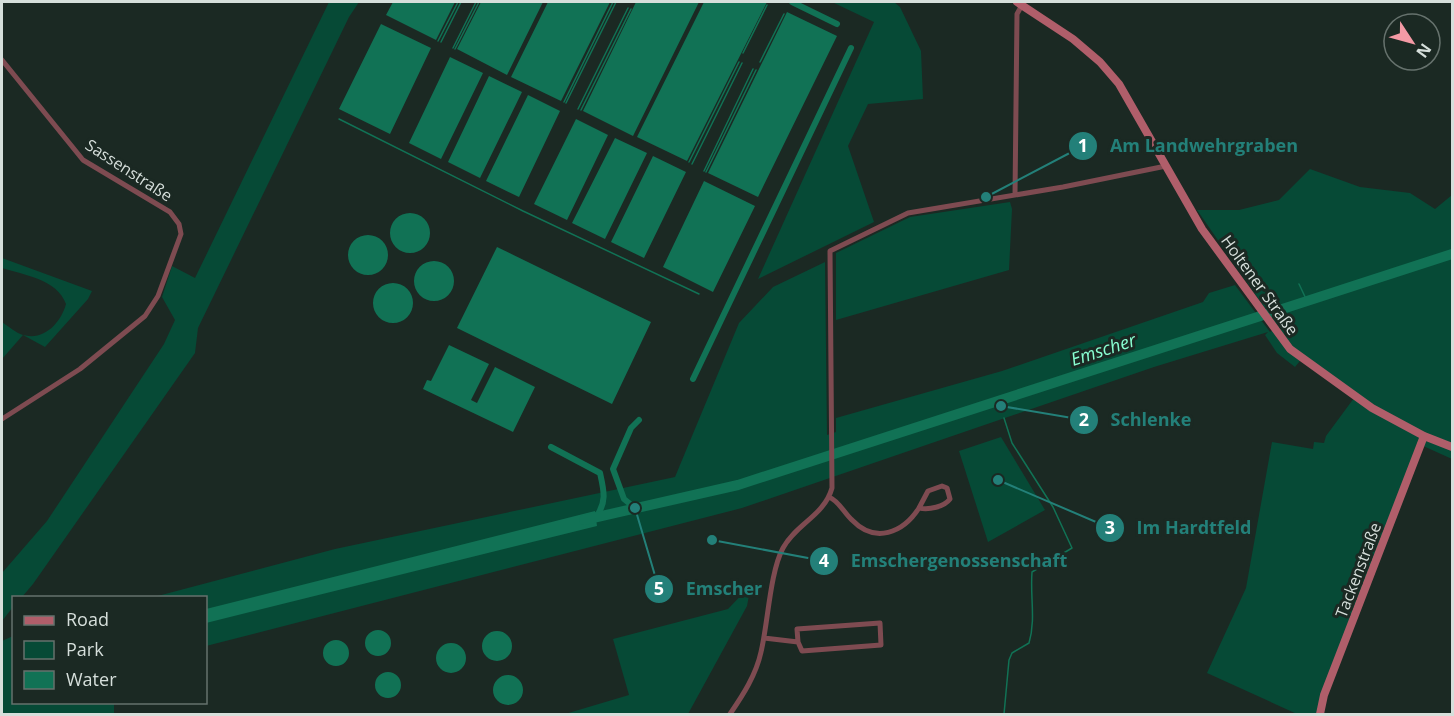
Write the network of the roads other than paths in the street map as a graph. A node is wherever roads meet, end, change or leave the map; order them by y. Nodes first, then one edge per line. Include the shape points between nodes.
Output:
1 (1023, 3) edge
2 (2, 60) edge
3 (1166, 166) junction
4 (1015, 195) junction
5 (2, 419) edge
6 (1424, 436) junction
7 (1452, 447) edge
8 (829, 497) junction
9 (919, 508) junction
10 (764, 638) junction
11 (798, 642) junction
12 (730, 714) edge
13 (1320, 714) edge

1 - 3 main road, Holtener Straße via 1105,67 1134,107
1 - 4 street via 1017,14
2 - 5 street, Sassenstraße via 83,160 175,216 181,234 158,296 145,316 80,369
3 - 4 street
3 - 6 main road, Holtener Straße via 1202,229 1285,344 1372,408
4 - 8 street via 908,213 830,251 833,465
6 - 7 main road, Holtener Straße
6 - 13 main road, Tackenstraße
8 - 9 street via 860,528 875,534 901,528
8 - 10 street via 780,554
9 - 9 street via 926,510 947,503 947,488 928,491
10 - 11 street
10 - 12 street via 755,672
11 - 11 street via 797,629 880,623 881,645 802,651

